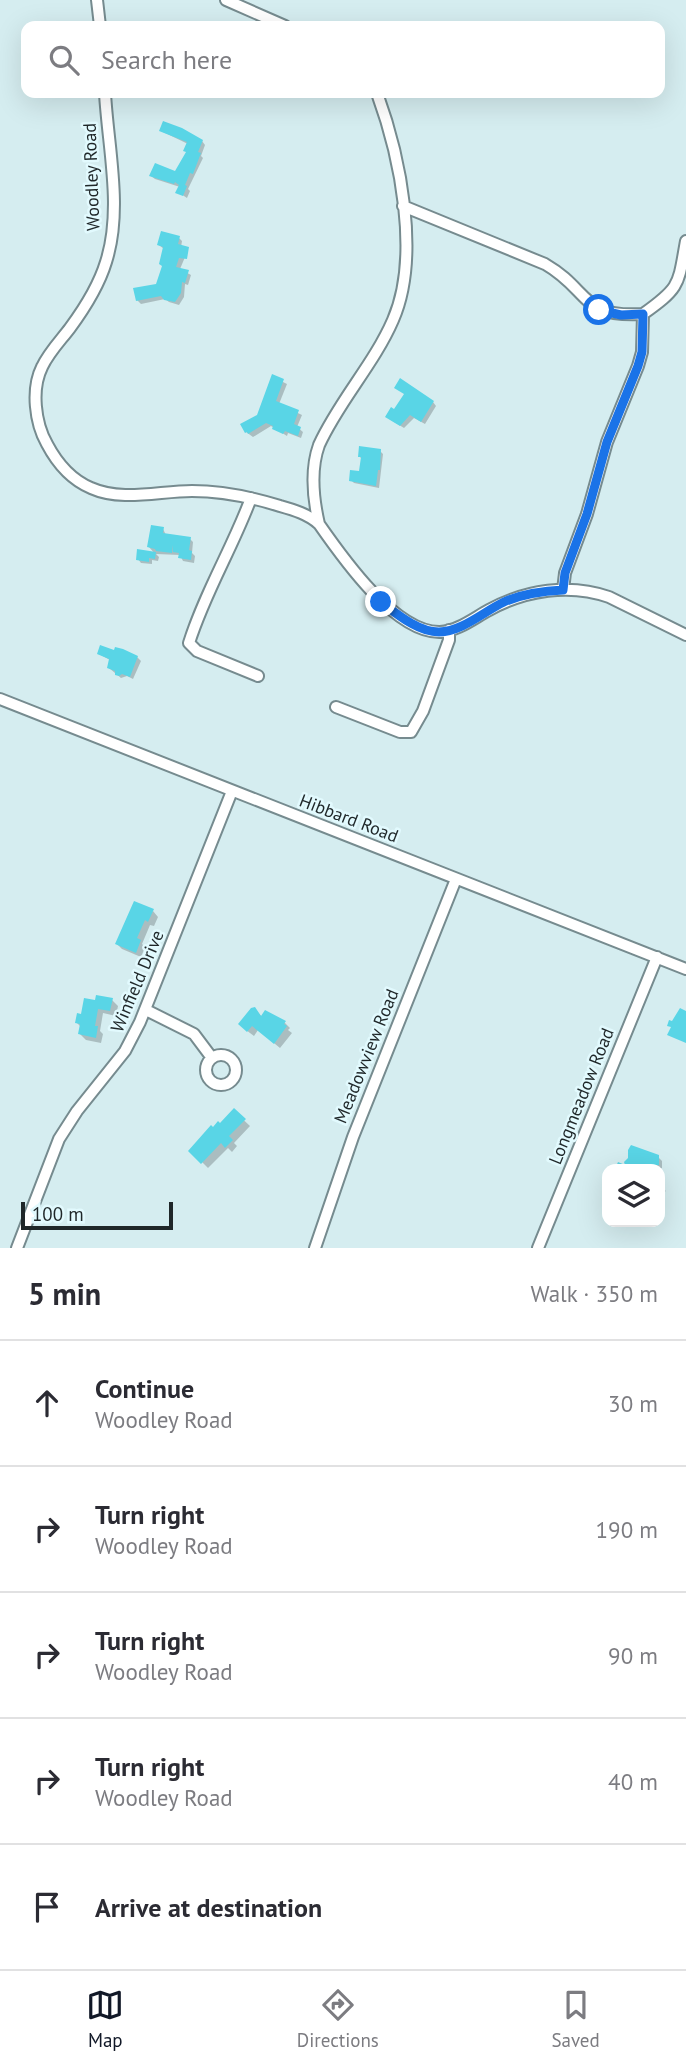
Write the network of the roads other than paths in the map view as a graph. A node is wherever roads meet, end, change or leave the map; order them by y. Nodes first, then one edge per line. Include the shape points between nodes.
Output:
1 (97, 0) edge
2 (226, 0) edge
3 (99, 21) edge
4 (274, 21) edge
5 (106, 98) edge
6 (379, 98) edge
7 (403, 206) junction
8 (686, 241) edge
9 (643, 314) junction
10 (251, 498) junction
11 (319, 523) junction
12 (563, 590) junction
13 (449, 630) junction
14 (686, 635) edge
15 (258, 676) dead end
16 (0, 699) edge
17 (336, 707) dead end
18 (232, 791) junction
19 (456, 879) junction
20 (657, 957) junction
21 (686, 969) edge
22 (146, 1010) junction
23 (212, 1058) dead end
24 (17, 1248) edge
25 (315, 1248) edge
26 (538, 1248) edge

1 - 3 street
2 - 4 street
5 - 10 street, Woodley Road via 113,203 110,245 89,298 39,374 37,408 44,440 62,467 100,492 192,491
6 - 7 street, Woodley Road via 395,152
7 - 9 street via 545,264 599,310
7 - 11 street, Woodley Road via 406,259 393,320 328,425 316,454 313,486
8 - 9 street via 676,286
9 - 12 street via 640,359 607,442
10 - 11 street, Woodley Road
10 - 15 street via 189,643 197,651
11 - 13 street, Woodley Road via 381,602 429,631
12 - 13 street via 507,601
12 - 14 street via 597,592
13 - 17 street via 423,711 411,732
16 - 18 street, Hibbard Road
18 - 19 street, Hibbard Road
18 - 22 street, Winfield Drive
19 - 20 street, Hibbard Road
19 - 25 street, Meadowview Road via 353,1135
20 - 21 street, Hibbard Road
20 - 26 street, Longmeadow Road
22 - 23 street via 194,1034
22 - 24 street, Winfield Drive via 125,1051 59,1139

